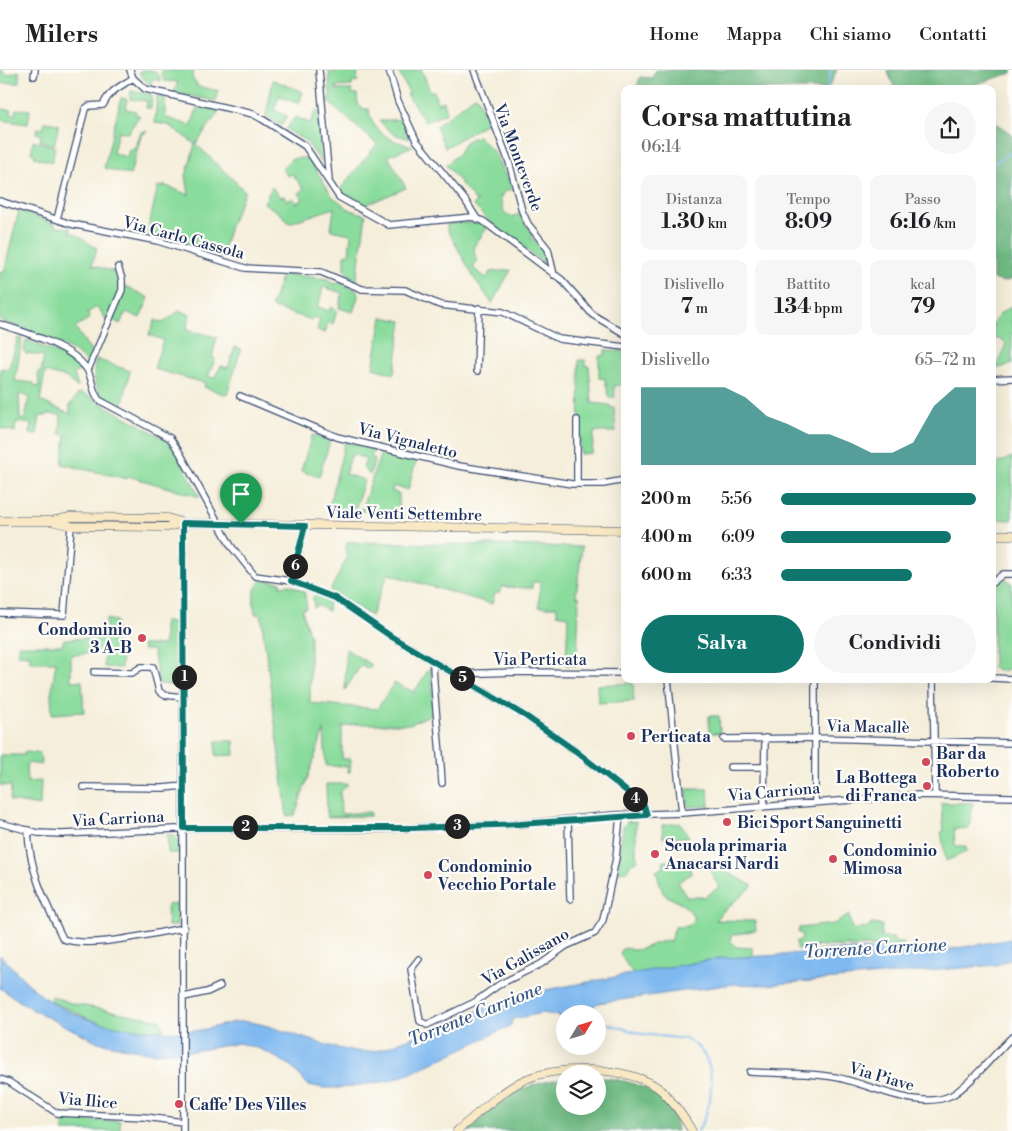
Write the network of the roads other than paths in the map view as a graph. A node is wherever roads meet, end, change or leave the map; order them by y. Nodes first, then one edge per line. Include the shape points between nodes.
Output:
1 (130, 70) edge
2 (319, 70) edge
3 (389, 70) edge
4 (474, 70) edge
5 (132, 78) junction
6 (329, 184) junction
7 (0, 201) edge
8 (57, 219) junction
9 (477, 219) junction
10 (118, 266) dead end
11 (554, 275) junction
12 (479, 308) junction
13 (0, 324) edge
14 (621, 332) edge
15 (621, 347) edge
16 (88, 370) junction
17 (477, 371) dead end
18 (1012, 378) edge
19 (996, 379) edge
20 (240, 396) dead end
21 (577, 420) dead end
22 (621, 481) edge
23 (577, 484) junction
24 (0, 521) edge
25 (51, 521) junction
26 (183, 523) junction
27 (219, 524) junction
28 (71, 526) junction
29 (305, 526) junction
30 (621, 530) edge
31 (996, 535) edge
32 (1012, 535) edge
33 (1012, 574) edge
34 (996, 580) edge
35 (291, 581) junction
36 (0, 613) edge
37 (433, 662) junction
38 (94, 672) dead end
39 (621, 673) edge
40 (455, 674) junction
41 (996, 678) edge
42 (1012, 679) edge
43 (668, 683) edge
44 (815, 683) edge
45 (933, 683) edge
46 (184, 697) junction
47 (766, 738) junction
48 (815, 738) junction
49 (724, 739) dead end
50 (934, 741) junction
51 (1012, 743) edge
52 (730, 767) dead end
53 (765, 767) junction
54 (442, 783) dead end
55 (184, 786) junction
56 (83, 787) dead end
57 (935, 795) junction
58 (1012, 797) edge
59 (815, 801) junction
60 (764, 807) junction
61 (682, 813) junction
62 (620, 815) junction
63 (647, 815) junction
64 (568, 821) junction
65 (0, 823) edge
66 (184, 828) junction
67 (28, 830) junction
68 (570, 899) dead end
69 (184, 928) junction
70 (419, 959) dead end
71 (220, 986) dead end
72 (184, 997) junction
73 (1012, 1036) edge
74 (750, 1072) dead end
75 (0, 1079) edge
76 (183, 1122) junction
77 (183, 1131) edge
78 (457, 1131) edge
79 (692, 1131) edge

1 - 5 street
2 - 6 street
3 - 9 street via 398,101 416,140
4 - 11 street, Via Monteverde via 509,162 522,210 528,224 548,249
5 - 6 street via 146,89 253,114 305,146
5 - 8 street via 106,96 103,105 85,109
6 - 9 street via 345,201 390,225
7 - 8 street, Via Carlo Cassola
8 - 12 street, Via Carlo Cassola via 158,241 245,268 321,272 362,289 405,290 440,305
9 - 11 street
10 - 16 street via 122,290
11 - 14 street via 593,315
12 - 15 street, Via Carlo Cassola via 502,312 559,339
12 - 17 street
13 - 16 street via 67,351 80,359
16 - 27 street via 99,400 170,438
18 - 19 street
20 - 23 street, Via Vignaletto via 340,438 459,466
21 - 23 street
22 - 23 street, Via Vignaletto
24 - 25 main road, Viale Venti Settembre
25 - 26 main road, Viale Venti Settembre via 70,517 168,518
25 - 28 main road, Viale Venti Settembre
26 - 27 main road, Viale Venti Settembre
26 - 28 main road, Viale Venti Settembre via 168,527
26 - 46 street
27 - 29 main road, Viale Venti Settembre
27 - 35 street via 236,555 256,576
28 - 36 street via 64,615
29 - 30 main road, Viale Venti Settembre
29 - 35 street
31 - 32 main road
33 - 34 street via 1003,574
35 - 37 street via 335,598
37 - 40 street
37 - 54 street
38 - 46 street via 132,673 141,667 153,667 159,691 164,695
39 - 40 street, Via Perticata
40 - 63 street via 527,717 577,752 644,805
41 - 42 street
43 - 61 street
44 - 48 street
45 - 50 street
46 - 55 street
47 - 48 street, Via Macallè
47 - 49 street, Via Macallè
47 - 53 street
48 - 50 street, Via Macallè
48 - 59 street
50 - 51 street, Via Macallè
50 - 57 street
52 - 53 street
53 - 60 street
55 - 56 street
55 - 66 street
57 - 58 street, Via Carriona
57 - 59 street, Via Carriona
59 - 60 street, Via Carriona
60 - 61 street, Via Carriona
61 - 63 street, Via Carriona
62 - 63 street, Via Carriona
62 - 64 street, Via Carriona
62 - 70 street, Via Galissano via 616,858 603,920 595,933 566,946 542,964 500,984 475,1002 427,1025 420,1021 412,982 411,969
64 - 66 street, Via Carriona via 387,828
64 - 68 street
65 - 67 street, Via Carriona
66 - 67 street, Via Carriona via 77,834
66 - 69 street
67 - 69 street via 36,880 64,939 74,942 110,941
69 - 72 street
71 - 72 street
72 - 76 street
73 - 74 street, Via Piave via 958,1091 945,1098 927,1101 832,1076
75 - 76 street, Via Ilice via 57,1113
76 - 77 street
78 - 79 main road via 521,1082 574,1070 609,1071 652,1084 677,1108

